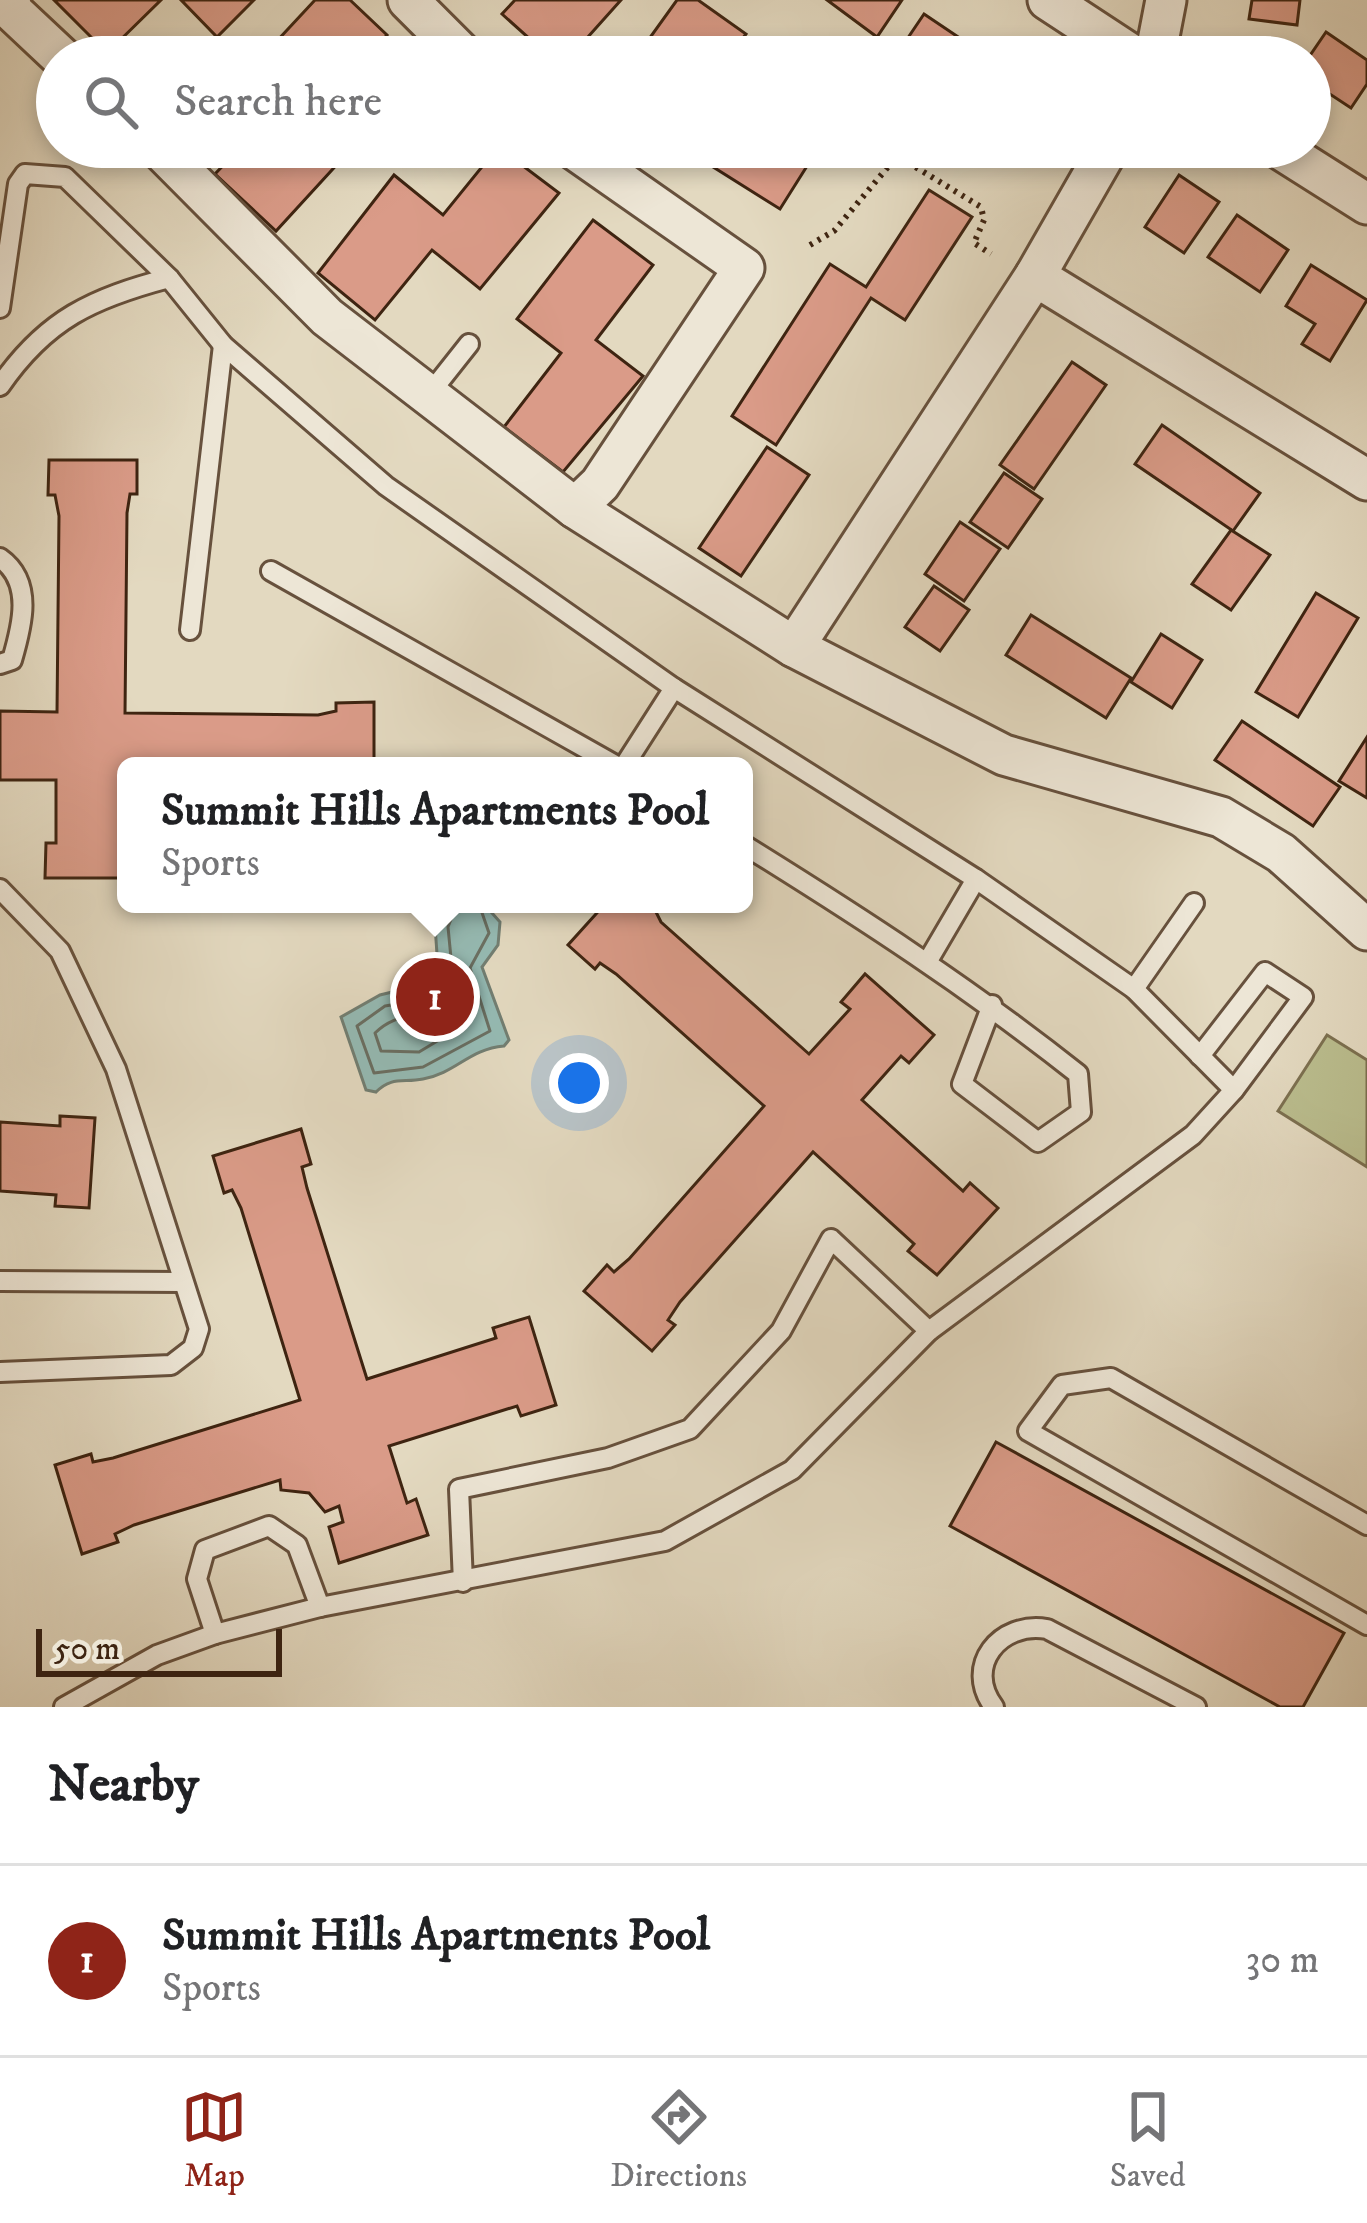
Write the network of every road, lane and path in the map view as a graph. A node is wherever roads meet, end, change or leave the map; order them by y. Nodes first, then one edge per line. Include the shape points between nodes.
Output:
1 (10, 0) edge
2 (408, 0) edge
3 (1048, 0) edge
4 (1166, 0) edge
5 (39, 36) edge
6 (443, 36) edge
7 (1103, 36) edge
8 (1159, 36) edge
9 (179, 168) edge
10 (602, 168) edge
11 (887, 168) edge
12 (917, 168) edge
13 (1097, 168) edge
14 (1310, 168) edge
15 (1367, 204) edge
16 (810, 245) dead end
17 (991, 254) dead end
18 (1035, 276) junction
19 (169, 278) junction
20 (0, 308) edge
21 (469, 344) dead end
22 (223, 345) junction
23 (0, 386) edge
24 (426, 398) junction
25 (1367, 480) edge
26 (575, 508) junction
27 (0, 558) edge
28 (271, 571) dead end
29 (190, 630) dead end
30 (794, 647) junction
31 (0, 664) edge
32 (674, 688) junction
33 (604, 757) edge
34 (626, 757) edge
35 (753, 850) edge
36 (976, 879) junction
37 (0, 889) edge
38 (1194, 903) dead end
39 (1367, 930) edge
40 (928, 959) junction
41 (1134, 989) junction
42 (992, 1005) junction
43 (1200, 1056) junction
44 (1234, 1090) junction
45 (0, 1282) edge
46 (183, 1282) junction
47 (929, 1331) junction
48 (0, 1372) edge
49 (1367, 1525) edge
50 (463, 1582) junction
51 (320, 1607) junction
52 (1367, 1625) edge
53 (215, 1634) junction
54 (992, 1706) edge
55 (64, 1707) edge
56 (1196, 1707) edge

1 - 5 street
2 - 6 street
3 - 7 street
4 - 8 street
9 - 24 street via 327,317
10 - 26 street via 745,268 600,484
11 - 16 path via 834,231
12 - 17 path via 981,207 974,243
13 - 18 street
14 - 15 street
18 - 25 street
18 - 30 street
19 - 20 lane via 65,177 38,171 18,184
19 - 22 lane
19 - 23 lane via 99,296 44,335
21 - 24 lane
22 - 29 lane
22 - 32 lane via 386,486
24 - 26 street
26 - 30 street
27 - 31 lane via 22,588 23,623 12,660
28 - 33 lane
30 - 39 street via 1004,755 1221,817 1282,853
32 - 34 lane
32 - 36 lane
35 - 40 lane
36 - 40 lane
36 - 41 lane
37 - 46 lane via 60,952 116,1069
38 - 41 lane
40 - 42 lane
41 - 43 lane
42 - 42 lane via 1078,1074 1081,1112 1038,1142 962,1084
43 - 44 lane
43 - 44 lane via 1265,972 1303,997
44 - 47 lane via 1192,1135
45 - 46 lane
46 - 48 lane via 199,1329 193,1348 171,1366
47 - 50 lane via 792,1470 665,1541
47 - 50 lane via 831,1239 781,1331 690,1429 608,1458 459,1489
49 - 52 lane via 1111,1378 1062,1385 1028,1431
50 - 51 lane
51 - 53 lane
51 - 53 lane via 297,1545 269,1526 205,1550 197,1579
53 - 55 lane via 157,1655
54 - 56 lane via 982,1677 991,1647 1031,1626

